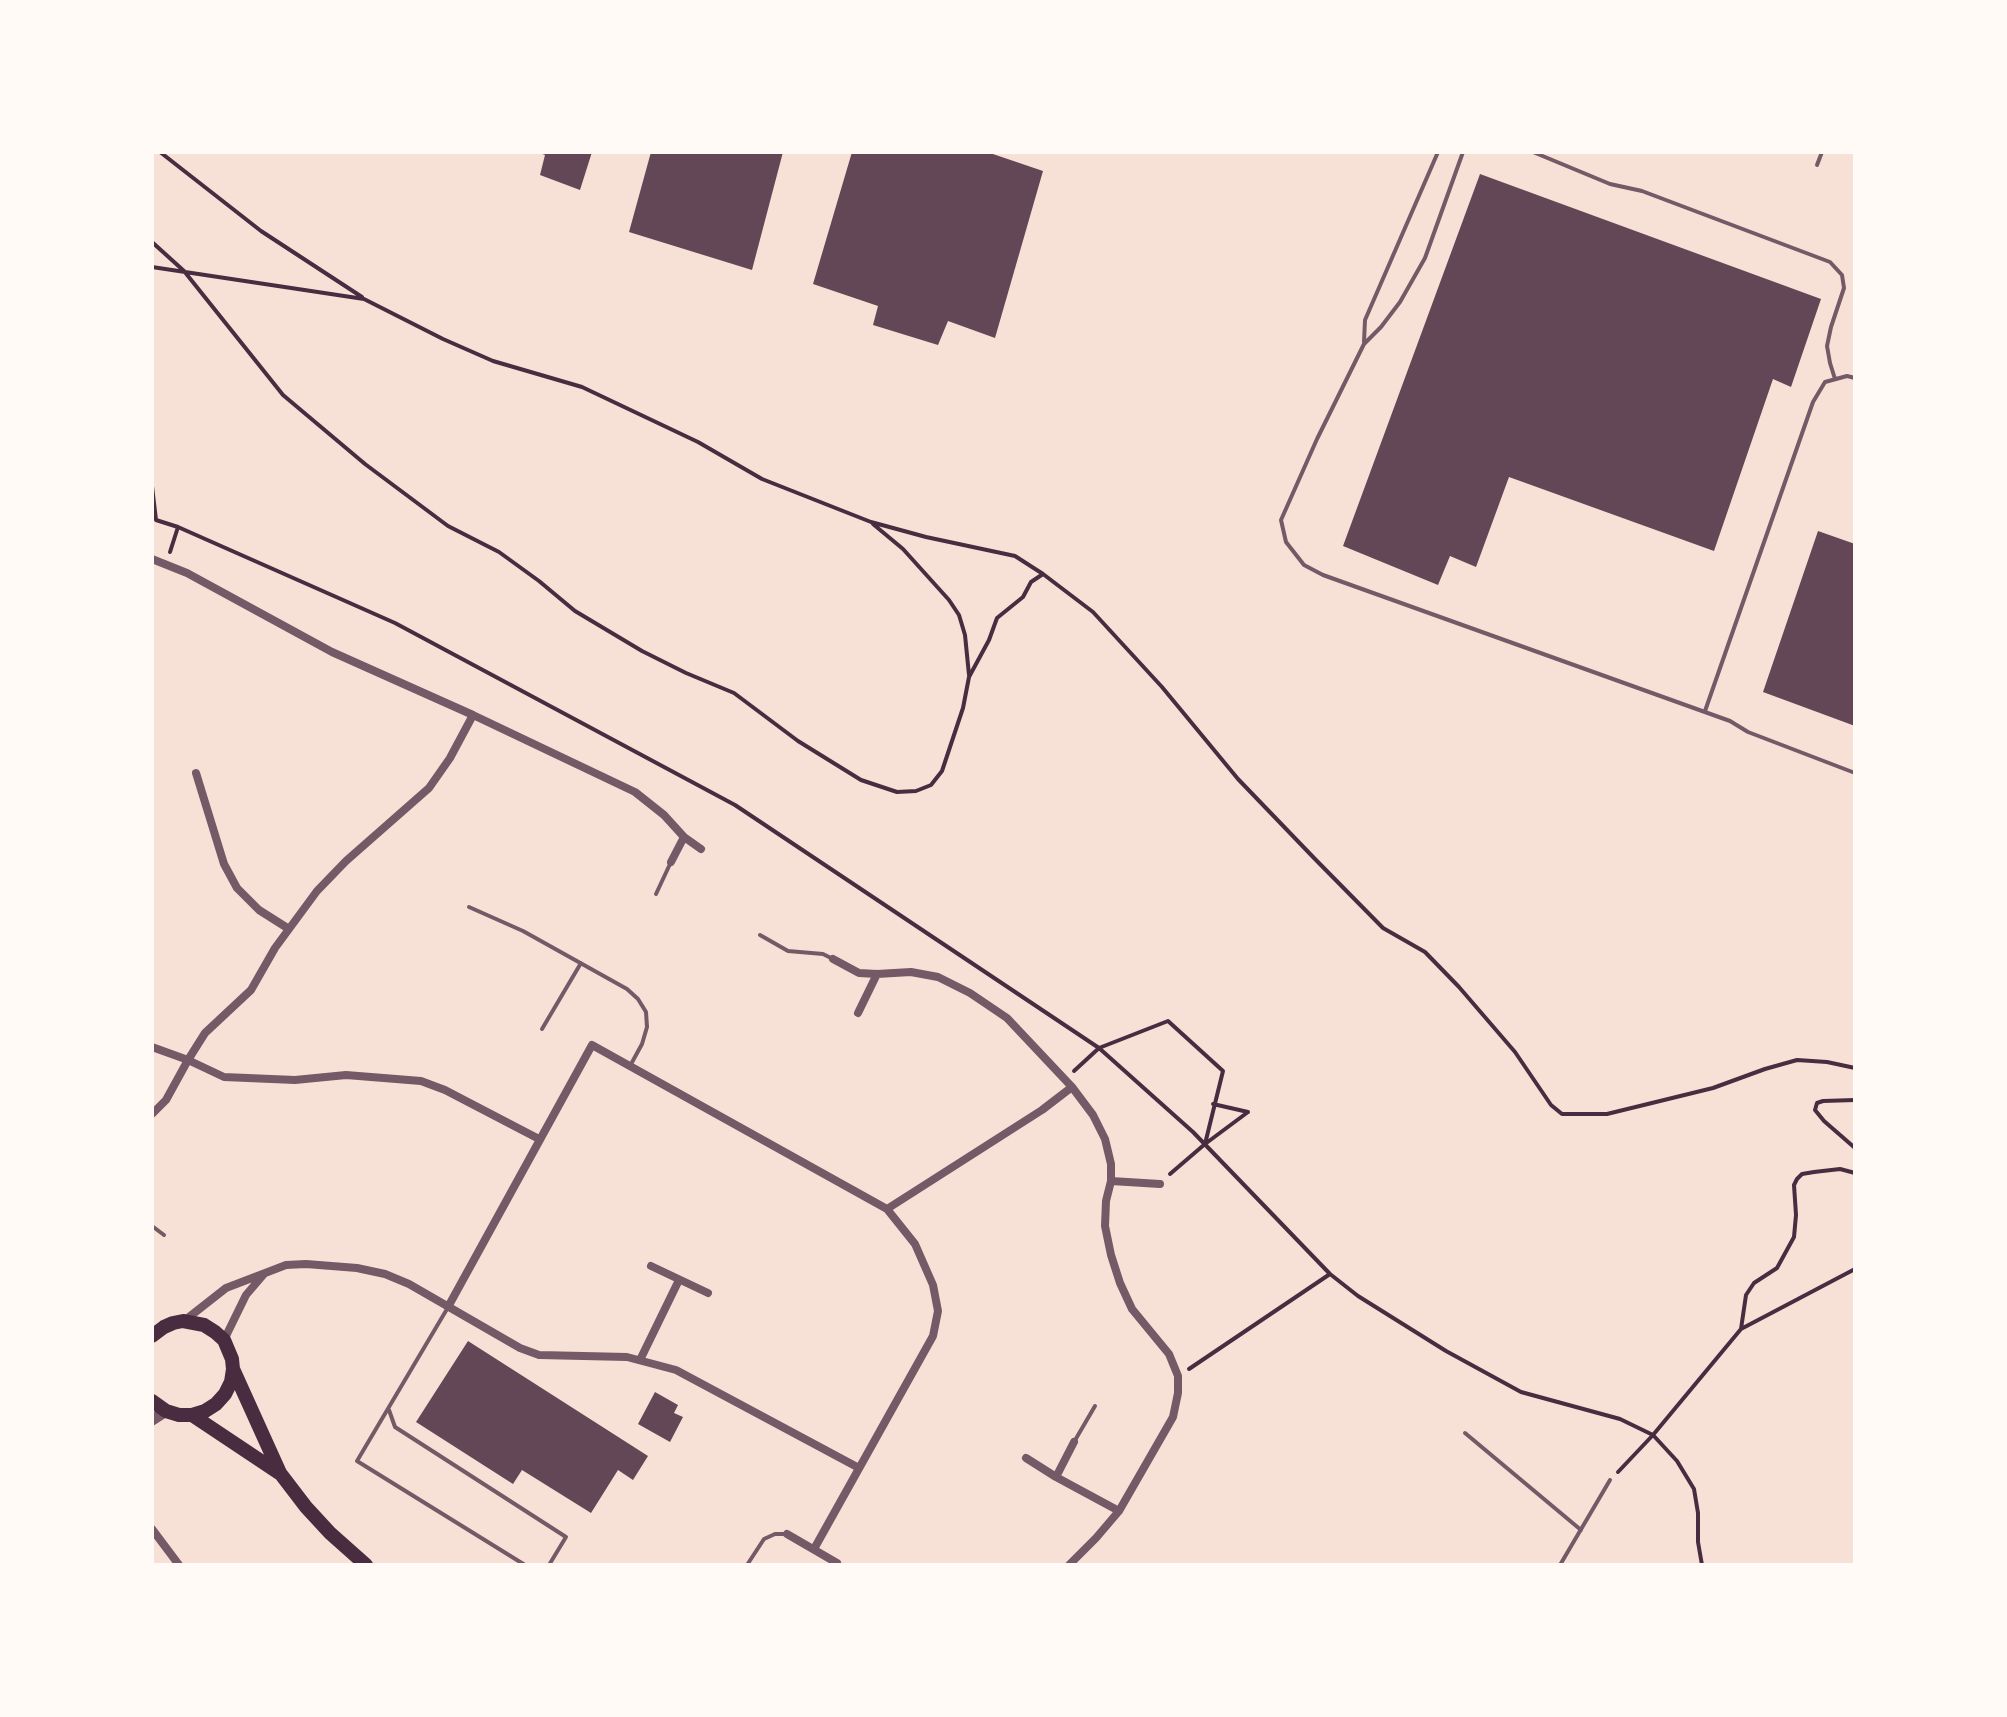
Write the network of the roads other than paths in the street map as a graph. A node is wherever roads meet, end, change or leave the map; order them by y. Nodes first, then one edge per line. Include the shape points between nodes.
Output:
1 (1438, 152) edge
2 (1463, 152) edge
3 (1533, 152) edge
4 (1822, 152) edge
5 (1817, 165) dead end
6 (1364, 344) junction
7 (1855, 378) edge
8 (1835, 379) junction
9 (152, 559) edge
10 (1704, 711) junction
11 (473, 715) junction
12 (196, 773) dead end
13 (1855, 773) edge
14 (684, 837) junction
15 (701, 849) dead end
16 (671, 862) joint
17 (656, 894) dead end
18 (469, 907) dead end
19 (289, 929) junction
20 (760, 935) dead end
21 (833, 959) joint
22 (581, 963) junction
23 (877, 974) junction
24 (858, 1013) dead end
25 (542, 1029) dead end
26 (152, 1047) edge
27 (188, 1060) junction
28 (630, 1066) junction
29 (1068, 1084) junction
30 (152, 1114) edge
31 (539, 1139) junction
32 (1111, 1181) junction
33 (1160, 1184) road end
34 (887, 1209) junction
35 (152, 1226) edge
36 (164, 1235) dead end
37 (651, 1266) dead end
38 (268, 1271) junction
39 (679, 1280) junction
40 (708, 1293) dead end
41 (448, 1307) junction
42 (183, 1321) junction
43 (156, 1328) edge
44 (224, 1340) junction
45 (640, 1360) junction
46 (233, 1369) junction
47 (152, 1401) edge
48 (1095, 1406) dead end
49 (388, 1408) junction
50 (166, 1411) junction
51 (192, 1415) junction
52 (152, 1420) edge
53 (1465, 1433) dead end
54 (1074, 1442) joint
55 (1026, 1458) dead end
56 (859, 1468) junction
57 (280, 1473) junction
58 (1056, 1477) junction
59 (1610, 1480) road end
60 (1119, 1511) junction
61 (152, 1529) edge
62 (1581, 1530) junction
63 (787, 1534) joint
64 (814, 1549) junction
65 (838, 1564) edge
66 (179, 1565) edge
67 (366, 1565) edge
68 (525, 1565) edge
69 (549, 1565) edge
70 (747, 1565) edge
71 (1069, 1565) edge
72 (1560, 1565) edge

1 - 6 lane via 1365,320
2 - 6 lane via 1415,278
3 - 8 lane via 1830,262 1842,275 1844,288 1827,346
4 - 5 lane
6 - 10 lane via 1281,520 1286,542 1304,565
7 - 8 lane
8 - 10 lane via 1825,382 1813,402
9 - 11 street via 332,652
10 - 13 lane
11 - 14 street via 635,792
11 - 19 street via 429,788 346,861
12 - 19 street via 224,864 237,888
14 - 15 street
14 - 16 street
16 - 17 lane
18 - 22 lane
19 - 27 street via 251,990 205,1033
20 - 21 lane via 788,951
21 - 23 street via 859,973
22 - 25 lane
22 - 28 lane via 627,989 646,1012 642,1044
23 - 24 street
23 - 29 street via 938,977 970,993 1007,1018
26 - 27 street
27 - 30 street
27 - 31 street via 224,1077 295,1080 346,1075 421,1081
28 - 31 street via 592,1045
28 - 34 street
29 - 32 street via 1105,1139
29 - 34 street via 1042,1110
31 - 41 street
32 - 33 street
32 - 60 street via 1105,1226 1120,1283 1132,1309 1169,1354 1178,1376 1173,1417
34 - 56 street via 915,1244 938,1311 933,1336
35 - 36 lane
37 - 39 street
38 - 41 street via 306,1264 357,1268 409,1284
38 - 42 street via 226,1288
38 - 44 street via 246,1295
39 - 40 street
39 - 45 street
41 - 45 street via 539,1355
41 - 49 lane
42 - 43 main road
42 - 44 main road via 204,1325
44 - 46 main road
45 - 56 street via 676,1370
46 - 51 main road via 225,1394
46 - 57 main road
47 - 50 main road
48 - 54 lane
49 - 68 lane via 357,1461
49 - 69 lane via 395,1427 566,1537
50 - 51 main road
50 - 52 street
51 - 57 main road
53 - 62 lane
54 - 58 street
55 - 58 street
56 - 64 street
57 - 67 main road via 330,1533
58 - 60 street
59 - 62 lane
60 - 71 street
61 - 66 street
62 - 72 lane
63 - 64 street
63 - 70 lane via 764,1539
64 - 65 street

